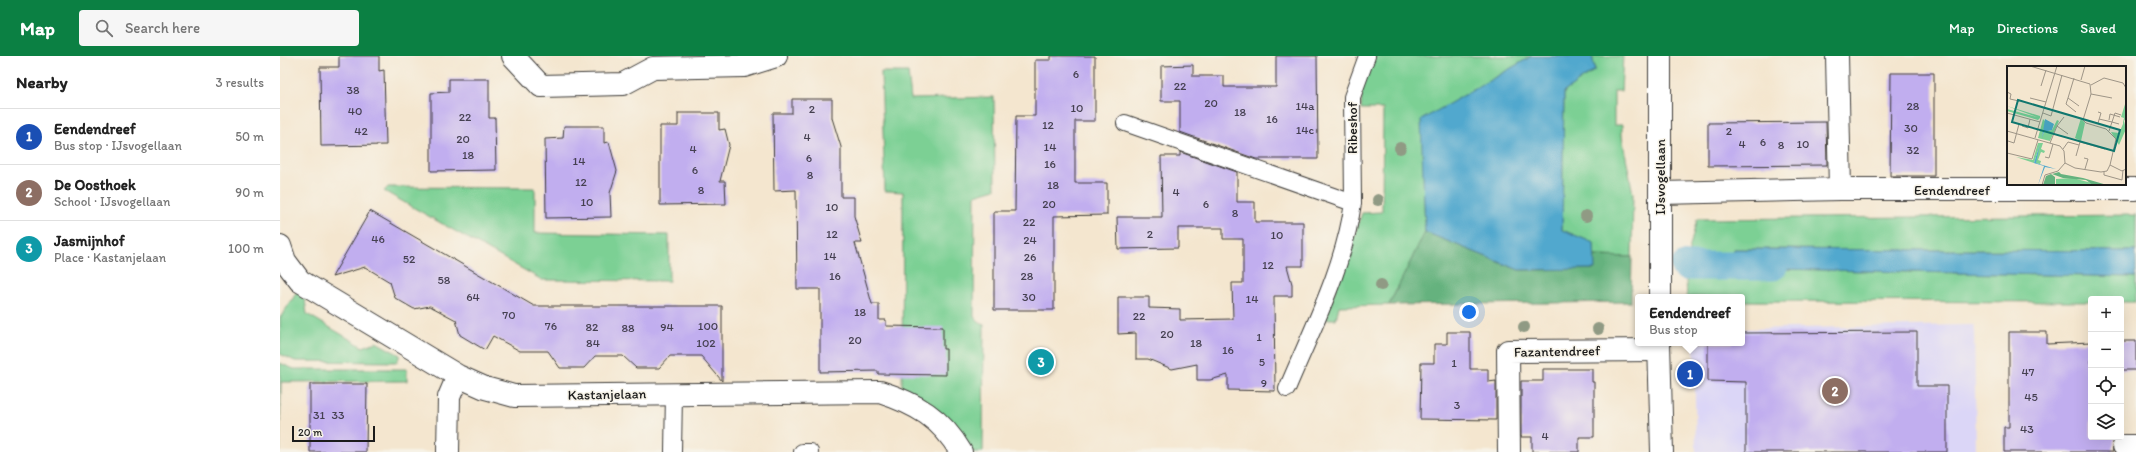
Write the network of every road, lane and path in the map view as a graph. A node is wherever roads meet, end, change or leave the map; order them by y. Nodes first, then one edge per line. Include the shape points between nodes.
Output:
1 (514, 56) edge
2 (776, 56) edge
3 (1368, 56) edge
4 (1660, 56) edge
5 (1837, 56) edge
6 (1125, 124) dead end
7 (1840, 189) junction
8 (2136, 189) edge
9 (1660, 193) junction
10 (1352, 203) junction
11 (280, 246) edge
12 (1660, 294) edge
13 (1659, 347) edge
14 (458, 376) junction
15 (1287, 389) dead end
16 (674, 393) junction
17 (448, 452) edge
18 (673, 452) edge
19 (802, 452) edge
20 (810, 452) edge
21 (961, 452) edge
22 (1509, 452) edge
23 (1662, 452) edge

1 - 2 street via 541,86 623,84 653,68 744,66
3 - 10 lane, Ribeshof via 1352,97
4 - 9 street, IJsvogellaan
5 - 7 street
6 - 10 lane
7 - 8 street, Eendendreef
7 - 9 street, Eendendreef
9 - 12 street, IJsvogellaan
10 - 15 lane, Ribeshof via 1346,239
11 - 14 street, Kastanjelaan via 285,261 300,281
13 - 22 street, Fazantendreef via 1508,351
13 - 23 street
14 - 16 street, Kastanjelaan via 485,388 514,396
14 - 17 street via 448,397
16 - 18 lane
16 - 21 street, Kastanjelaan via 880,392 904,400 930,414 950,434
19 - 20 lane

